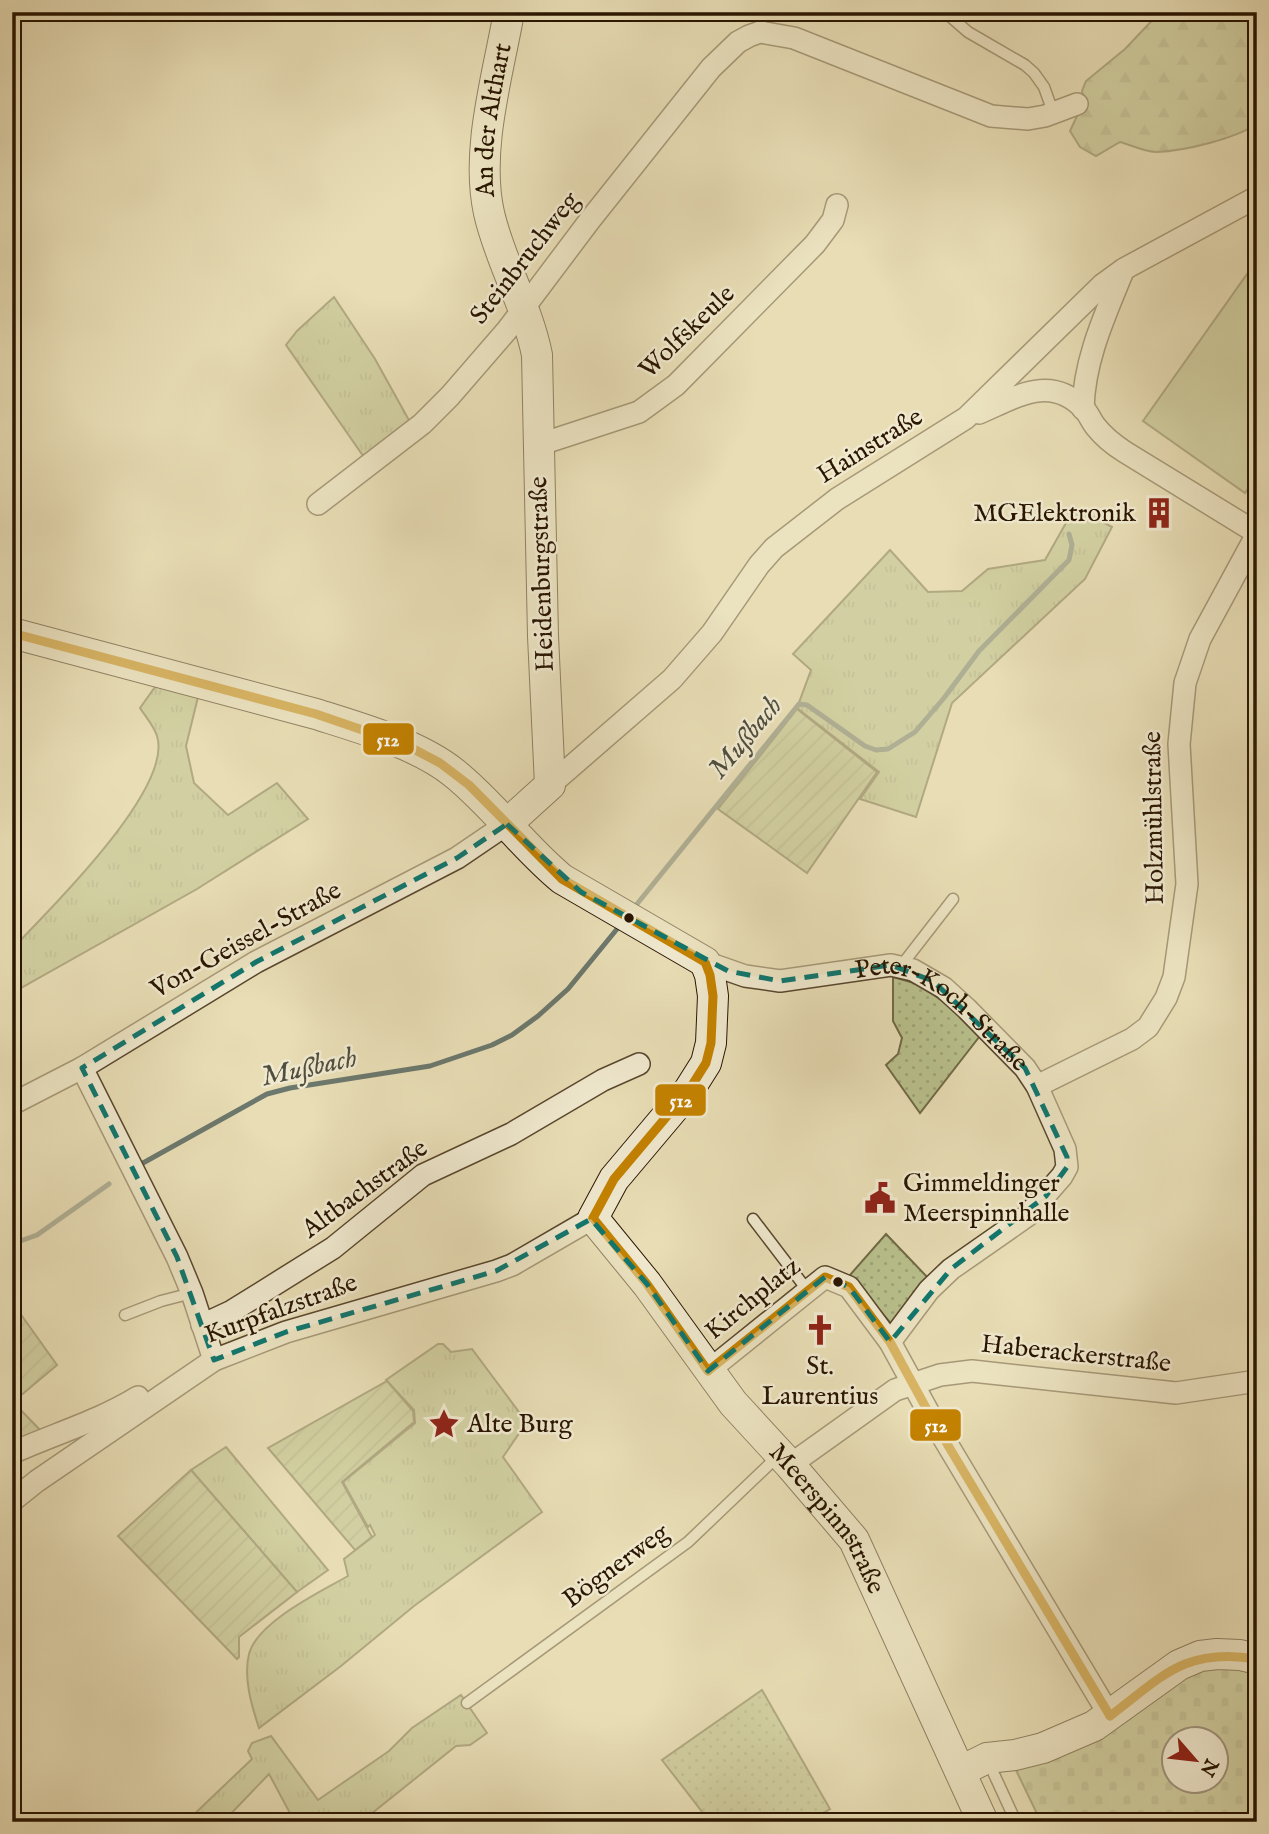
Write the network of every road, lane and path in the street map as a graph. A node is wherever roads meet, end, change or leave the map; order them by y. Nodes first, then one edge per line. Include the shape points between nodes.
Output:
1 (509, 12) edge
2 (945, 12) edge
3 (761, 22) edge
4 (1077, 104) dead end
5 (1054, 112) junction
6 (1257, 197) edge
7 (837, 205) dead end
8 (1124, 269) junction
9 (524, 307) junction
10 (1083, 408) junction
11 (966, 418) junction
12 (538, 445) junction
13 (318, 504) dead end
14 (1257, 534) edge
15 (12, 633) edge
16 (550, 785) junction
17 (506, 824) junction
18 (953, 899) dead end
19 (705, 962) junction
20 (901, 966) junction
21 (639, 1064) dead end
22 (82, 1068) junction
23 (1037, 1086) junction
24 (12, 1104) edge
25 (593, 1218) junction
26 (753, 1219) dead end
27 (808, 1291) junction
28 (192, 1293) junction
29 (125, 1315) dead end
30 (202, 1325) junction
31 (890, 1342) junction
32 (214, 1360) junction
33 (708, 1371) junction
34 (185, 1378) junction
35 (1257, 1381) edge
36 (912, 1383) junction
37 (12, 1453) edge
38 (785, 1460) junction
39 (12, 1501) edge
40 (1257, 1659) edge
41 (467, 1703) dead end
42 (1110, 1716) junction
43 (974, 1765) junction
44 (983, 1822) edge
45 (1016, 1822) edge

1 - 9 street, An der Althart via 486,142 486,197 496,238
2 - 5 lane via 1034,73
3 - 5 street, Steinbruchweg via 991,116 1028,119
3 - 9 street, Steinbruchweg via 711,68
4 - 5 street, Steinbruchweg
6 - 8 street, Hainstraße
7 - 12 street, Wolfskeule via 833,220 815,243 656,402 639,412
8 - 10 street via 1096,338
8 - 11 street, Hainstraße
9 - 12 street, Heidenburgstraße via 537,355
9 - 13 street, Steinbruchweg via 422,424
10 - 11 street via 1049,388
10 - 14 street via 1108,440
11 - 16 street, Hainstraße via 837,499 774,548 672,679
12 - 16 street, Heidenburgstraße
14 - 23 street, Holzmühlstraße via 1200,639 1185,683 1179,744 1187,884 1174,977 1166,998 1148,1027 1132,1040
15 - 17 street, Peter-Koch-Straße via 316,714 382,737 453,772
16 - 17 street
17 - 19 street, Peter-Koch-Straße via 562,879
17 - 22 street, Von-Geissel-Straße via 457,858 256,962
18 - 20 lane
19 - 20 street, Peter-Koch-Straße via 745,976 780,981
19 - 25 street via 713,996 706,1063 697,1080 614,1179
20 - 23 street, Peter-Koch-Straße via 944,988 1025,1068
21 - 30 street, Altbachstraße via 511,1134 423,1175 333,1248
22 - 24 street, Von-Geissel-Straße
22 - 28 street
23 - 31 street, Peter-Koch-Straße via 1065,1149 1067,1167 1062,1176 1027,1216 950,1269
25 - 32 street, Kurpfalzstraße via 496,1271 286,1332
25 - 33 street, Meerspinnstraße via 647,1284
26 - 27 lane
27 - 31 street, Kirchplatz via 825,1276 849,1287
27 - 33 street, Kirchplatz
28 - 29 lane
28 - 30 street
30 - 32 street
31 - 36 street
32 - 34 street, Kurpfalzstraße
33 - 38 street, Meerspinnstraße
34 - 37 street via 163,1381 86,1424
34 - 39 street, Kurpfalzstraße
35 - 36 street, Haberackerstraße via 1176,1394 972,1371
36 - 38 street, Haberackerstraße
36 - 42 street
38 - 41 lane, Bögnerweg via 688,1542
38 - 43 street, Meerspinnstraße via 858,1548 946,1736
40 - 42 street via 1200,1656 1179,1665
42 - 43 street via 1043,1748
43 - 44 street, Meerspinnstraße
43 - 45 lane

